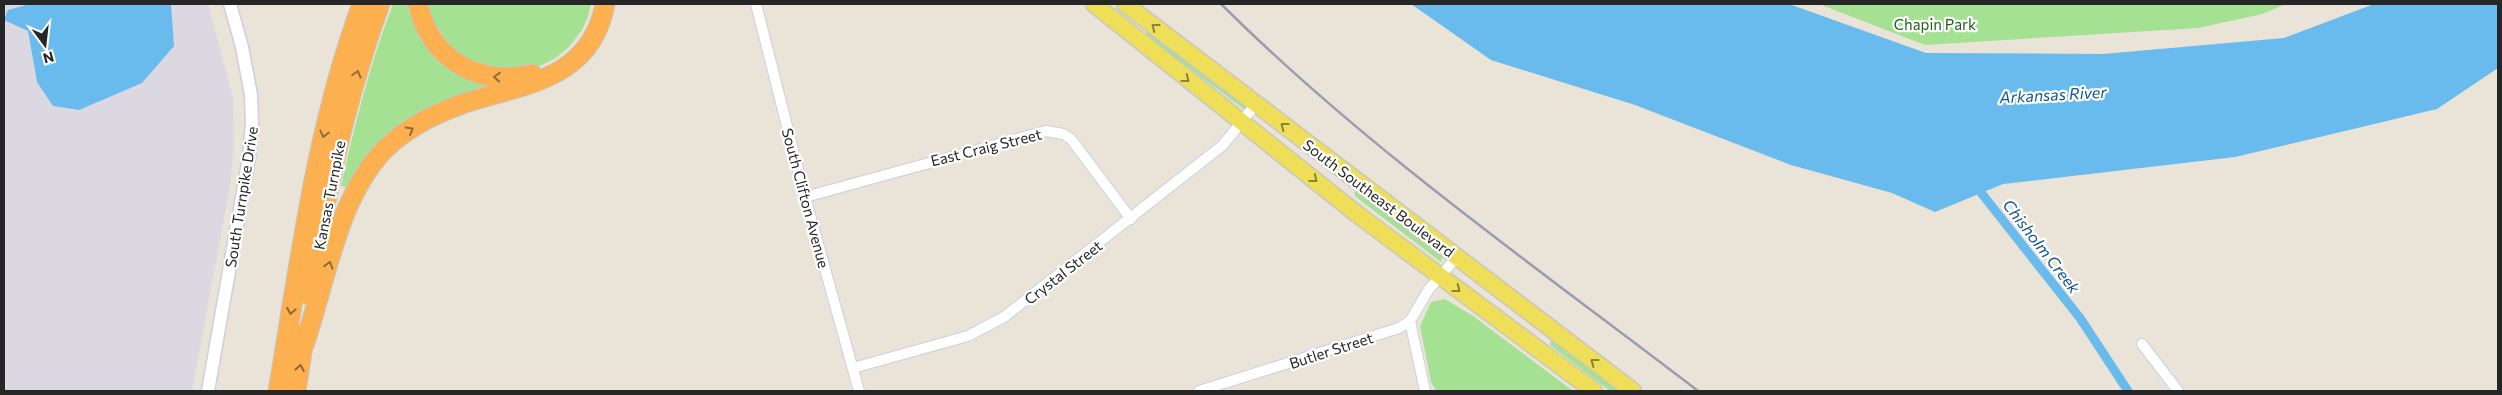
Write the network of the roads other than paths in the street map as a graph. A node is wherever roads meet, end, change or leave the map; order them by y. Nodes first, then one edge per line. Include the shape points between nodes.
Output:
1 (230, 4) edge
2 (355, 4) edge
3 (362, 4) edge
4 (380, 4) edge
5 (418, 4) edge
6 (596, 4) edge
7 (605, 4) edge
8 (756, 4) edge
9 (1094, 4) edge
10 (1125, 4) edge
11 (332, 98) junction
12 (1256, 104) junction
13 (1242, 123) junction
14 (805, 197) junction
15 (1130, 219) junction
16 (1457, 257) junction
17 (1440, 276) junction
18 (1410, 320) junction
19 (2142, 344) dead end
20 (304, 345) junction
21 (852, 368) junction
22 (208, 391) edge
23 (278, 391) edge
24 (296, 391) edge
25 (859, 391) edge
26 (1198, 391) edge
27 (1425, 391) edge
28 (1594, 391) edge
29 (1633, 391) edge
30 (2178, 391) edge

1 - 22 street, South Turnpike Drive via 250,83 252,123 248,166
2 - 11 highway via 337,60
3 - 11 highway, Kansas Turnpike
20 -> 4 highway, Kansas Turnpike via 338,147 364,49
6 -> 5 highway via 591,24 569,54 536,73 498,78 481,75 453,61 429,33
20 -> 7 highway via 340,225 369,167 402,134 440,114 530,86 558,72 587,46
8 - 14 street, South Clifton Avenue
9 -> 13 main road, South Southeast Boulevard
12 -> 10 main road, South Southeast Boulevard
11 -> 23 highway, Kansas Turnpike via 313,182
12 - 13 street, Crystal Street
16 -> 12 main road, South Southeast Boulevard
13 - 15 street, Crystal Street via 1223,145
13 -> 17 main road, South Southeast Boulevard
14 - 15 street, East Craig Street via 1046,131 1071,139
14 - 21 street, South Clifton Avenue
15 - 21 street, Crystal Street via 1028,300 983,330
16 - 17 street
29 -> 16 main road, South Southeast Boulevard
17 - 18 street
17 -> 28 main road, South Southeast Boulevard
18 - 26 street, Butler Street via 1399,328
18 - 27 street
19 - 30 street
24 -> 20 highway, Kansas Turnpike
21 - 25 street, South Clifton Avenue

